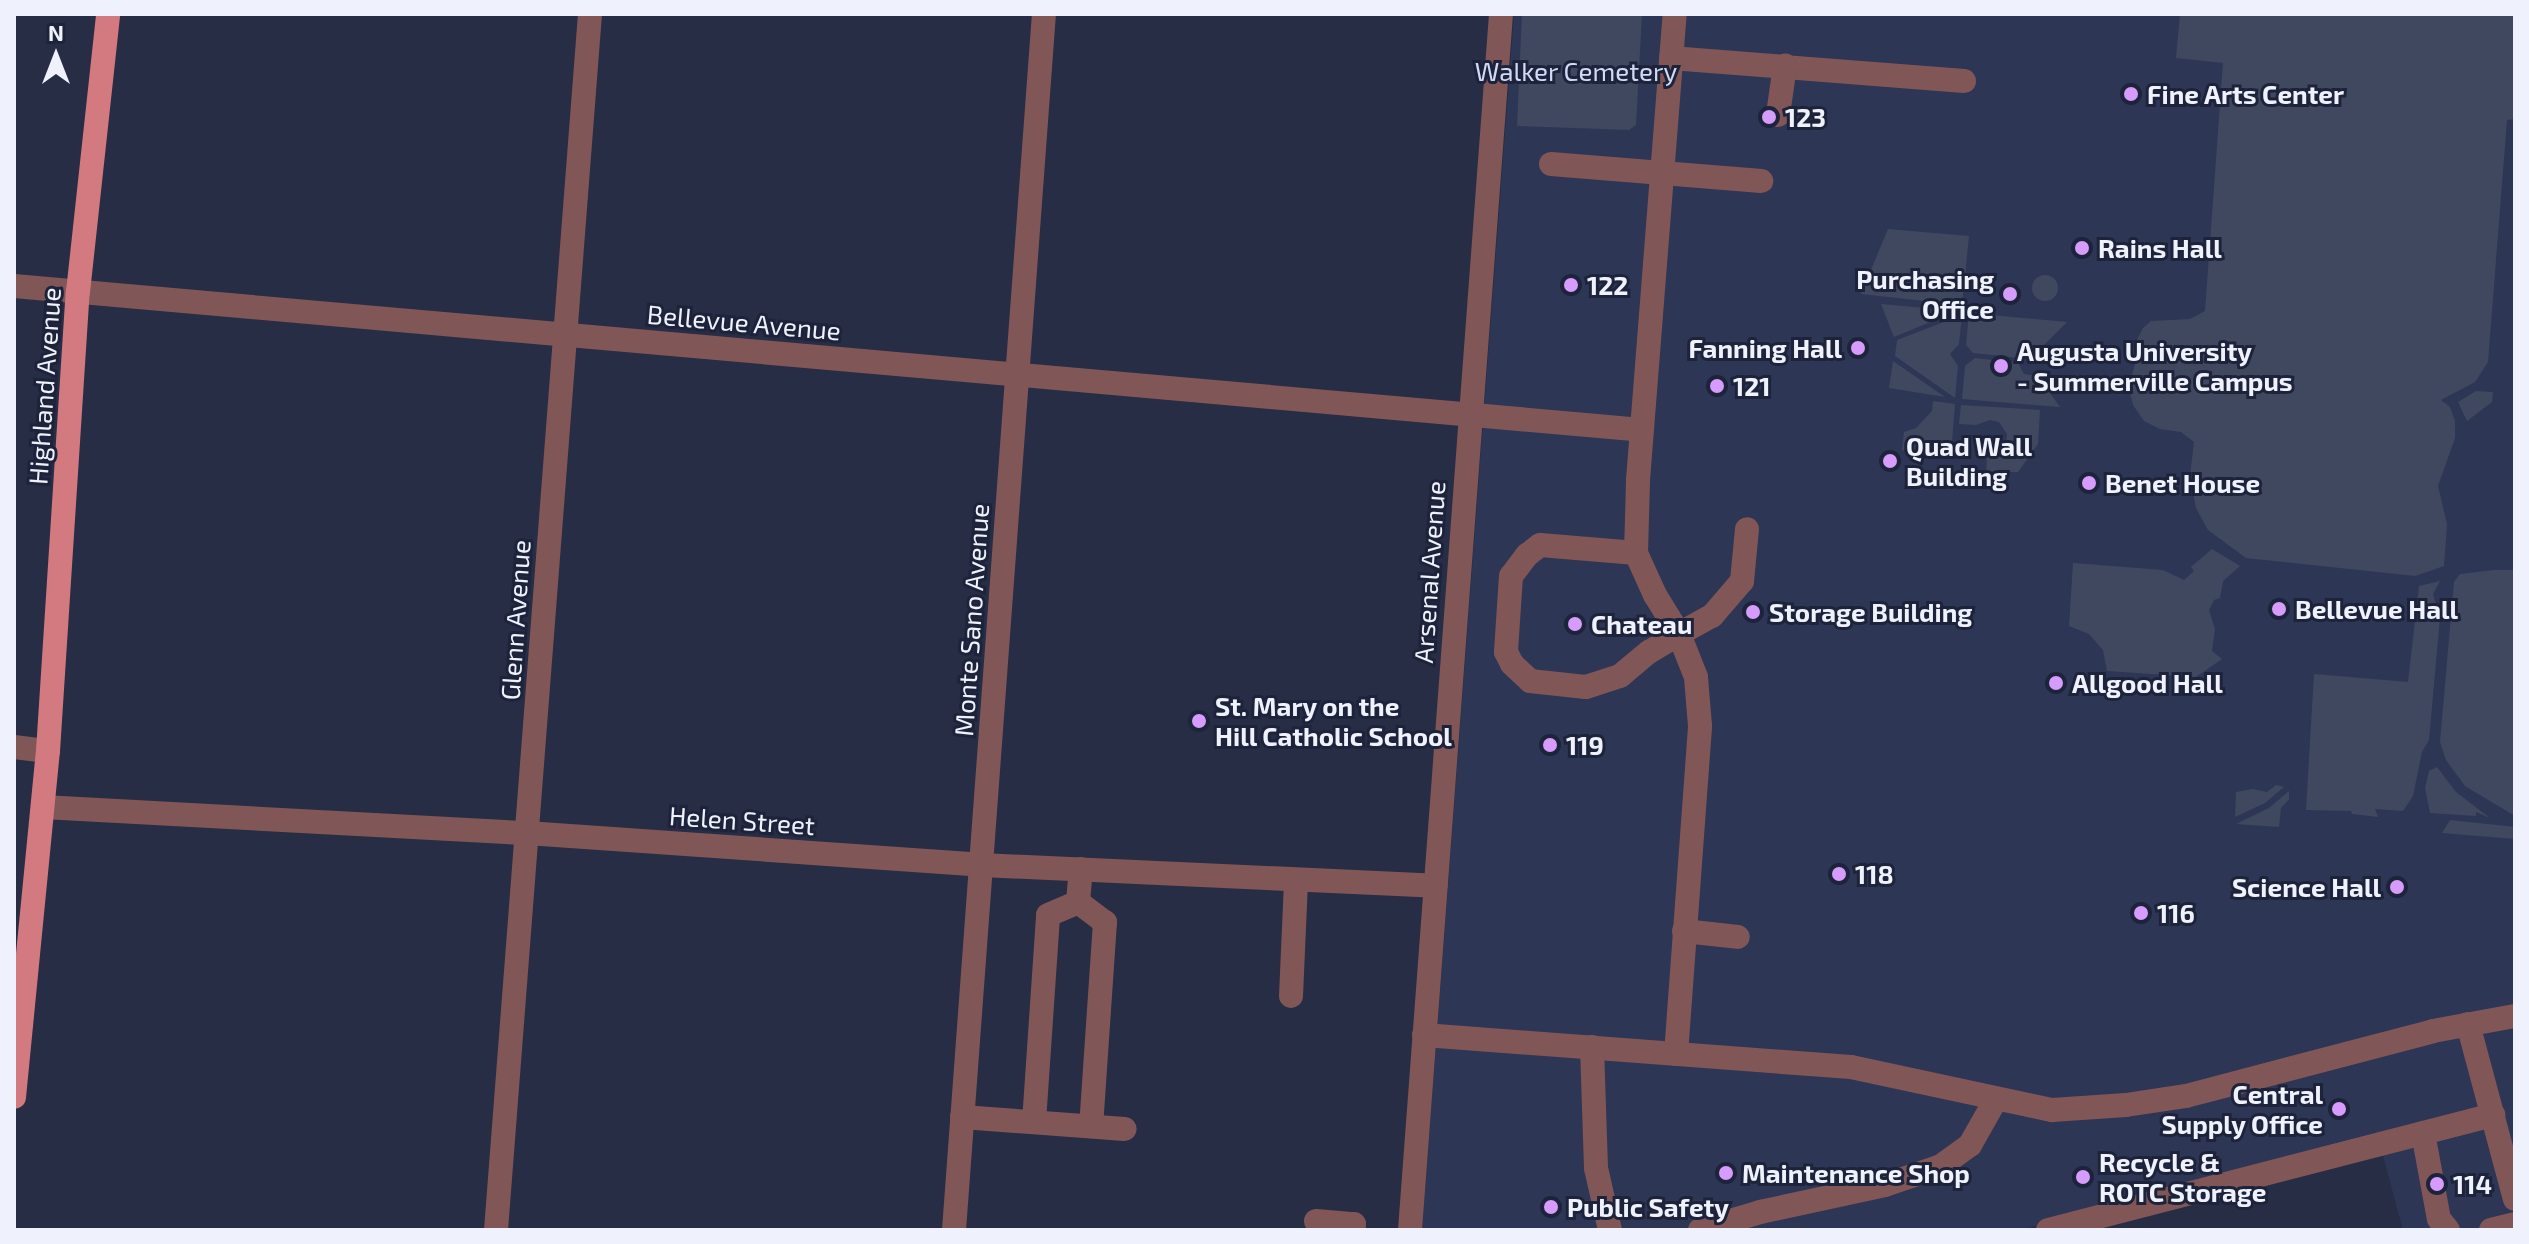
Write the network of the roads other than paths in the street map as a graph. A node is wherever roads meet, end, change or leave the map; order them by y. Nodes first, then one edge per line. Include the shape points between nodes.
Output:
1 (108, 14) edge
2 (590, 14) edge
3 (1044, 14) edge
4 (1501, 14) edge
5 (1675, 14) edge
6 (1671, 58) junction
7 (1785, 65) junction
8 (1964, 81) dead end
9 (1778, 115) dead end
10 (1551, 164) dead end
11 (1663, 172) junction
12 (1761, 181) dead end
13 (14, 286) edge
14 (78, 292) junction
15 (566, 334) junction
16 (1018, 374) junction
17 (1468, 414) junction
18 (1642, 430) junction
19 (1747, 529) dead end
20 (1636, 553) junction
21 (1679, 634) junction
22 (14, 747) edge
23 (48, 751) junction
24 (43, 807) junction
25 (527, 833) junction
26 (981, 865) junction
27 (1081, 869) junction
28 (1296, 880) junction
29 (1436, 886) junction
30 (1078, 902) junction
31 (1684, 931) junction
32 (1738, 937) dead end
33 (1291, 996) dead end
34 (18, 999) edge
35 (2515, 1016) edge
36 (2468, 1024) junction
37 (1424, 1035) junction
38 (1592, 1047) junction
39 (1676, 1054) junction
40 (14, 1097) edge
41 (1996, 1099) junction
42 (2493, 1115) junction
43 (962, 1117) junction
44 (1034, 1122) junction
45 (1091, 1126) junction
46 (1125, 1129) dead end
47 (2423, 1133) junction
48 (2515, 1199) edge
49 (1316, 1221) dead end
50 (2515, 1224) edge
51 (496, 1230) edge
52 (954, 1230) edge
53 (1353, 1230) edge
54 (1410, 1230) edge
55 (1610, 1230) edge
56 (1700, 1230) edge
57 (2048, 1230) edge
58 (2448, 1230) edge
59 (2491, 1230) edge

1 - 14 main road, Highland Avenue
2 - 15 street, Glenn Avenue
3 - 16 street, Monte Sano Avenue
4 - 17 street, Arsenal Avenue
5 - 6 street
6 - 7 street
6 - 11 street
7 - 8 street
7 - 9 street
10 - 11 street
11 - 12 street
11 - 18 street
13 - 14 street, Bellevue Avenue
14 - 15 street, Bellevue Avenue
14 - 23 main road, Highland Avenue
15 - 16 street, Bellevue Avenue
15 - 25 street, Glenn Avenue
16 - 17 street, Bellevue Avenue
16 - 26 street, Monte Sano Avenue
17 - 18 street, Bellevue Avenue
17 - 29 street, Arsenal Avenue
18 - 20 street
19 - 21 street via 1742,581 1712,616
20 - 21 street
20 - 21 street via 1540,545 1527,555 1511,576 1506,652 1512,664 1530,681 1586,687 1620,676
21 - 31 street via 1696,677 1700,726
22 - 23 street
23 - 24 main road, Highland Avenue
24 - 25 street, Helen Street
24 - 34 main road, Highland Avenue
25 - 26 street, Helen Street
25 - 51 street, Glenn Avenue
26 - 27 street, Helen Street
26 - 43 street, Monte Sano Avenue
27 - 28 street, Helen Street
27 - 30 street
28 - 29 street, Helen Street
28 - 33 street
29 - 37 street, Arsenal Avenue
30 - 44 street via 1048,915
30 - 45 street via 1105,922
31 - 32 street
31 - 39 street
34 - 40 main road, Highland Avenue
35 - 36 street
36 - 41 street via 2186,1096 2052,1110
36 - 42 street
37 - 38 street
37 - 54 street, Arsenal Avenue
38 - 39 street
38 - 55 street via 1596,1168
39 - 41 street via 1851,1067
41 - 56 street via 1970,1145 1941,1166
42 - 47 street
42 - 48 street
43 - 44 street
43 - 52 street, Monte Sano Avenue
44 - 45 street
45 - 46 street
47 - 57 street
47 - 58 street via 2439,1219
49 - 53 street via 1354,1224
50 - 59 street

